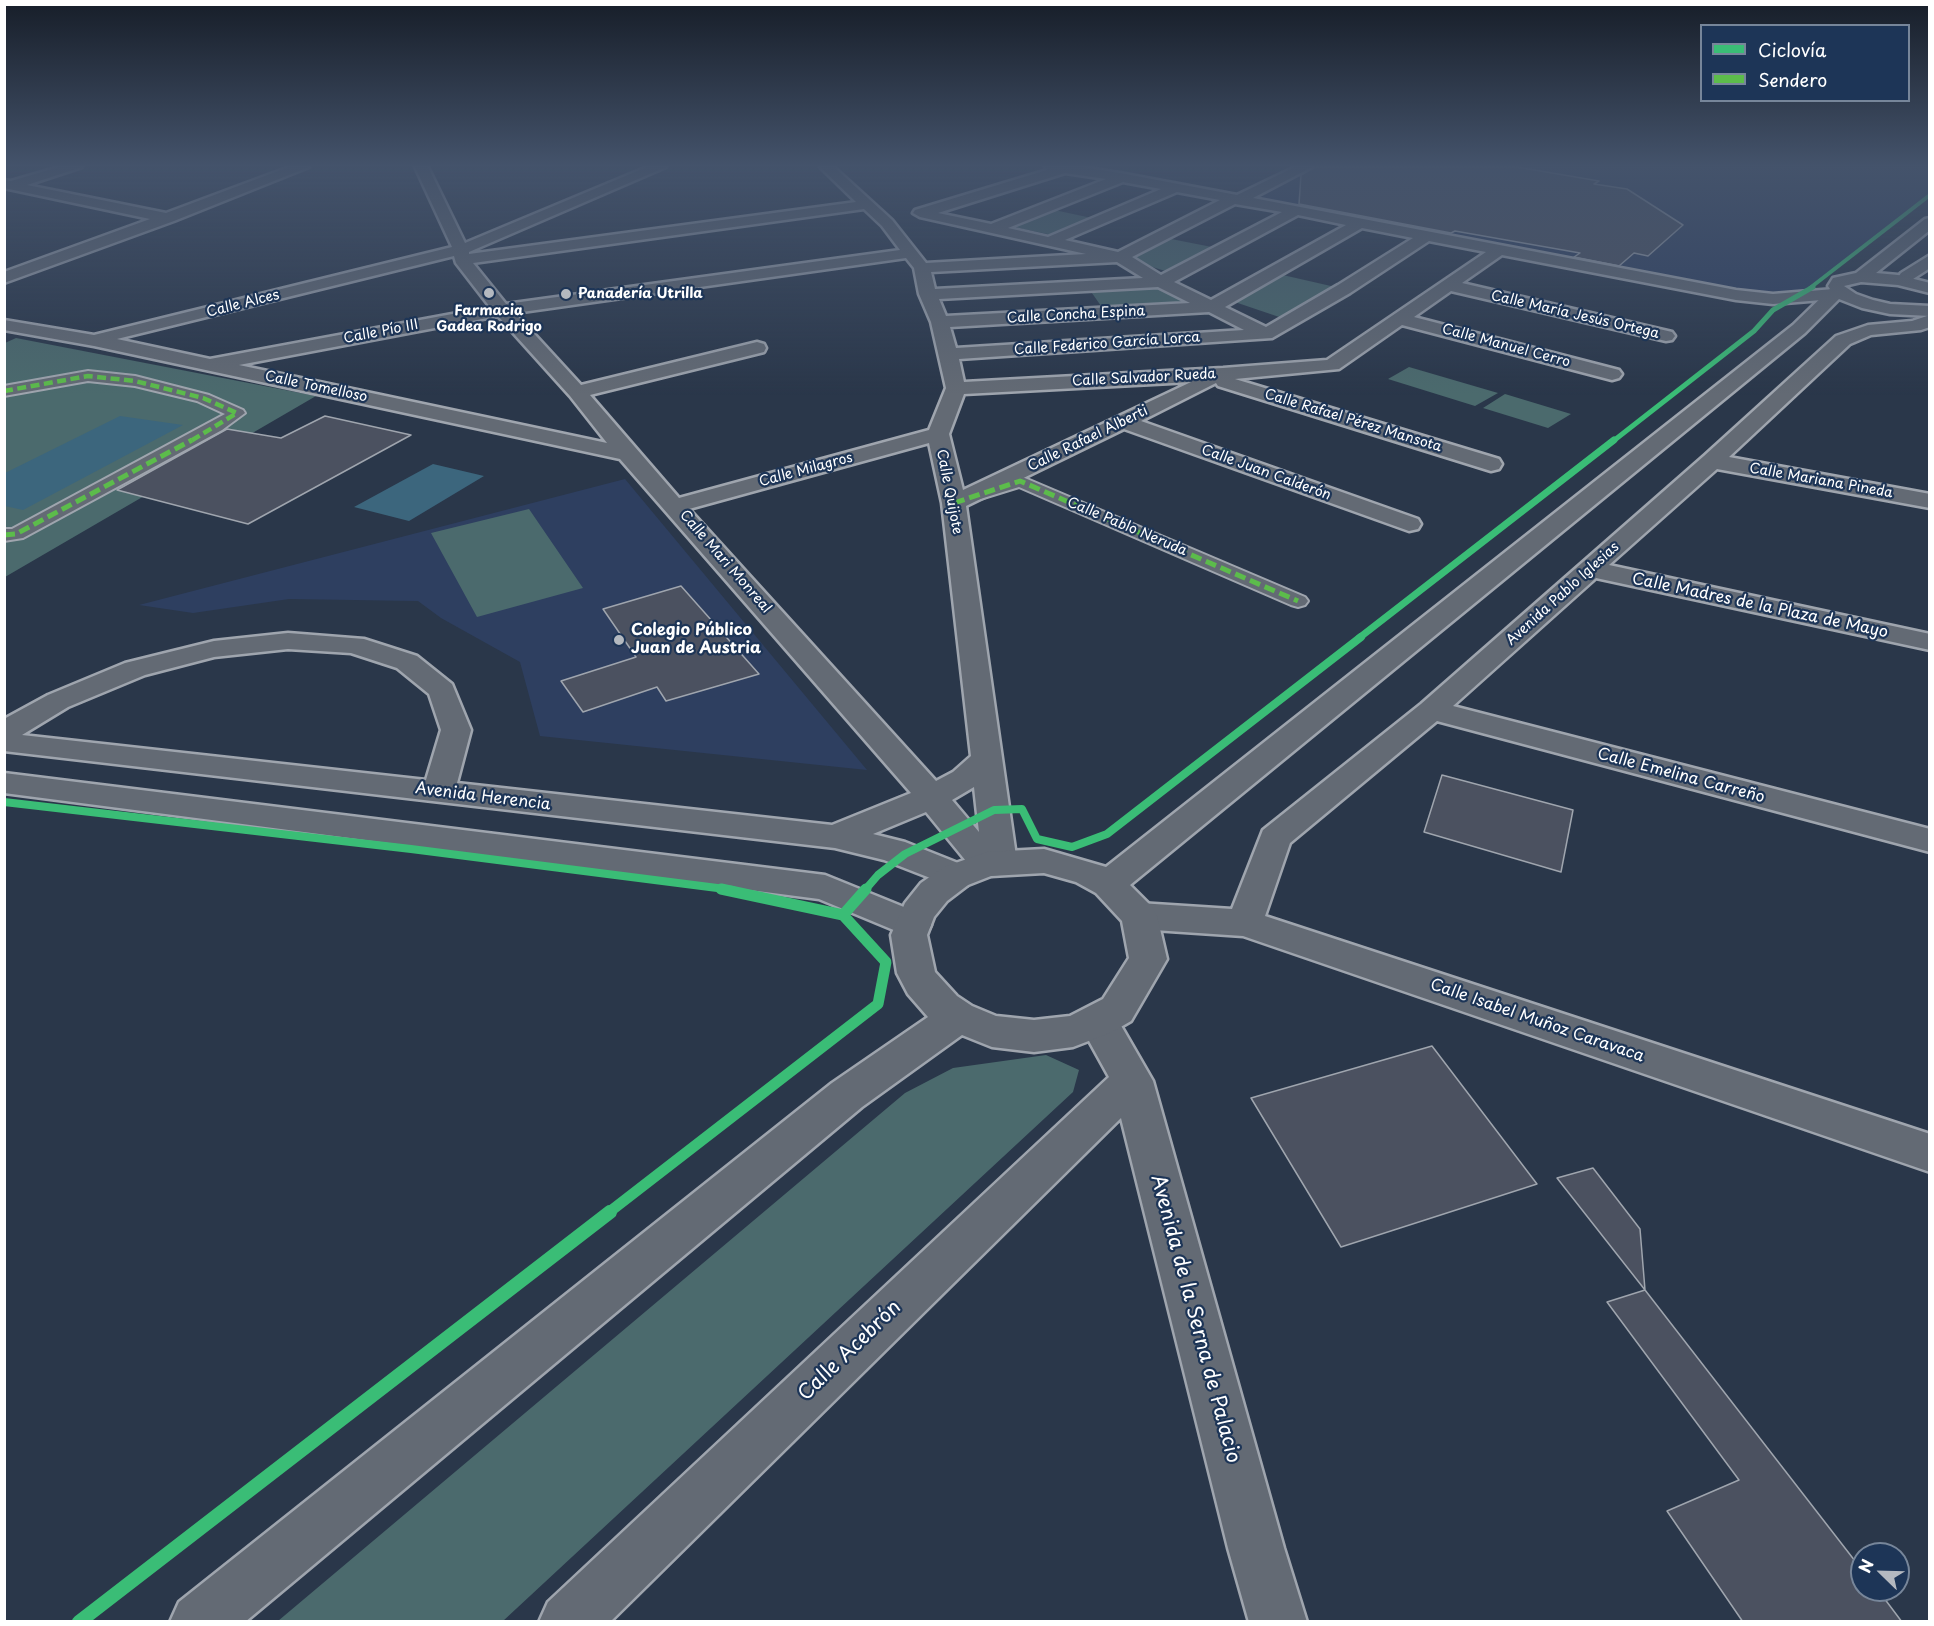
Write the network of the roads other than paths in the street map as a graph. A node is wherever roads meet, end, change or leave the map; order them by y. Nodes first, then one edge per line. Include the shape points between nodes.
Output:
1 (101, 243) edge
2 (456, 243) edge
3 (490, 243) edge
4 (560, 243) edge
5 (911, 243) edge
6 (1059, 243) edge
7 (1148, 243) edge
8 (1235, 243) edge
9 (1326, 243) edge
10 (1415, 243) edge
11 (1462, 243) edge
12 (1903, 243) edge
13 (1499, 250) junction
14 (462, 255) junction
15 (1120, 257) junction
16 (1882, 260) junction
17 (1929, 260) edge
18 (916, 261) junction
19 (4, 278) edge
20 (1861, 278) junction
21 (1161, 282) junction
22 (1918, 283) edge
23 (1449, 285) junction
24 (1836, 293) junction
25 (928, 294) junction
26 (1736, 295) junction
27 (1212, 307) junction
28 (1890, 309) junction
29 (502, 310) junction
30 (1929, 311) edge
31 (1401, 319) junction
32 (1929, 320) edge
33 (940, 322) junction
34 (4, 324) edge
35 (1799, 329) junction
36 (1266, 334) junction
37 (1666, 336) dead end
38 (94, 340) junction
39 (1285, 343) dead end
40 (757, 348) dead end
41 (1304, 352) dead end
42 (948, 354) junction
43 (209, 365) junction
44 (1332, 365) junction
45 (1612, 374) dead end
46 (1219, 376) junction
47 (956, 388) junction
48 (4, 391) edge
49 (577, 392) junction
50 (1123, 422) junction
51 (938, 434) junction
52 (627, 454) junction
53 (1712, 461) junction
54 (1491, 464) dead end
55 (1929, 501) edge
56 (954, 503) junction
57 (675, 506) junction
58 (1409, 524) dead end
59 (4, 535) edge
60 (1590, 569) junction
61 (1298, 600) dead end
62 (1929, 642) edge
63 (1432, 710) junction
64 (4, 732) edge
65 (4, 742) edge
66 (988, 757) junction
67 (4, 783) edge
68 (438, 792) junction
69 (932, 797) junction
70 (835, 837) junction
71 (1929, 841) edge
72 (981, 868) junction
73 (1108, 884) junction
74 (1139, 916) junction
75 (1245, 923) junction
76 (913, 925) junction
77 (958, 1017) junction
78 (1098, 1021) junction
79 (1132, 1081) junction
80 (1929, 1153) edge
81 (199, 1622) edge
82 (568, 1622) edge
83 (1278, 1622) edge

1 - 19 street
2 - 14 street, Calle Mari Monreal
3 - 14 street, Calle Alces
4 - 14 street
5 - 18 street
6 - 15 street
7 - 15 street
8 - 21 street
9 - 27 street
10 - 36 street
11 - 13 street
12 - 16 street
13 - 23 street
13 - 26 street
14 - 29 street, Calle Mari Monreal
14 - 38 street, Calle Alces
15 - 18 street, Calle Pío III
15 - 21 street
16 - 20 street
16 - 22 street
17 - 22 street
18 - 25 street
18 - 29 street, Calle Pío III
20 - 22 street
20 - 24 street via 1839,282
21 - 25 street
21 - 27 street
23 - 31 street
23 - 37 street, Calle María Jesús Ortega
24 - 26 street via 1773,299
24 - 28 street
24 - 35 street
25 - 33 street
26 - 35 street via 1773,310
27 - 33 street, Calle Concha Espina
27 - 36 street
28 - 30 street
28 - 35 street
29 - 43 street, Calle Pío III
29 - 49 street, Calle Mari Monreal
31 - 44 street
31 - 45 street, Calle Manuel Cerro
32 - 53 street, Avenida Pablo Iglesias via 1914,326 1868,330 1843,340
33 - 42 street
34 - 38 street, Calle Tomelloso
35 - 73 street
36 - 39 street
36 - 42 street, Calle Federico García Lorca
38 - 43 street, Calle Tomelloso
40 - 49 street
41 - 44 street
42 - 47 street
43 - 52 street, Calle Tomelloso
44 - 46 street, Calle Salvador Rueda
46 - 47 street, Calle Salvador Rueda
46 - 50 street, Calle Rafael Alberti
46 - 54 street, Calle Rafael Pérez Mansota
47 - 51 street, Calle Quijote
48 - 59 street via 88,376 135,381 203,398 237,413 16,534
49 - 52 street, Calle Mari Monreal
50 - 56 street, Calle Rafael Alberti
50 - 58 street, Calle Juan Calderón
51 - 56 street, Calle Quijote
51 - 57 street, Calle Milagros
52 - 57 street, Calle Mari Monreal
53 - 55 street, Calle Mariana Pineda
53 - 60 street, Avenida Pablo Iglesias
56 - 61 street, Calle Pablo Neruda via 1020,481
56 - 66 street, Calle Quijote
57 - 69 street, Calle Mari Monreal
60 - 62 street, Calle Madres de la Plaza de Mayo
60 - 63 street, Avenida Pablo Iglesias
63 - 71 street, Calle Emelina Carreño
63 - 75 street, Avenida Pablo Iglesias via 1275,838
64 - 68 street via 58,701 135,669 214,649 288,641 354,645 407,662 442,690 456,730
65 - 68 street, Avenida Herencia
66 - 69 street via 964,779
66 - 72 street, Calle Quijote
67 - 76 street via 825,887
68 - 70 street, Avenida Herencia
69 - 70 street
69 - 72 street, Calle Mari Monreal
70 - 72 street, Avenida Herencia
72 - 73 street via 1044,861 1088,873
72 - 76 street via 934,892
73 - 74 street
74 - 75 street, Calle Isabel Muñoz Caravaca
74 - 78 street via 1148,959 1117,1010
75 - 80 street, Calle Isabel Muñoz Caravaca
76 - 77 street via 909,935 916,973 922,984
77 - 78 street via 992,1031 1034,1036 1073,1031
77 - 81 street via 847,1095
78 - 79 street, Avenida de la Serna de Palacio
79 - 82 street, Calle Acebrón
79 - 83 street, Avenida de la Serna de Palacio

